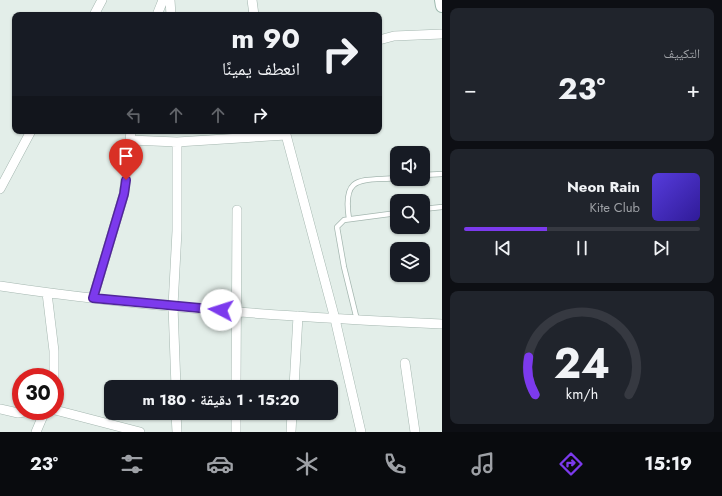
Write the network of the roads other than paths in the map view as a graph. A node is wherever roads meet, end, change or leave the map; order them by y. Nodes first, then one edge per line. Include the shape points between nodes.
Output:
1 (102, 0) edge
2 (163, 0) edge
3 (170, 0) edge
4 (252, 0) edge
5 (441, 0) edge
6 (442, 6) edge
7 (96, 12) edge
8 (158, 12) edge
9 (171, 12) edge
10 (254, 12) edge
11 (442, 34) edge
12 (382, 39) edge
13 (29, 134) edge
14 (263, 134) edge
15 (285, 134) edge
16 (130, 135) edge
17 (174, 138) edge
18 (442, 174) edge
19 (430, 175) edge
20 (390, 179) edge
21 (0, 189) edge
22 (442, 206) edge
23 (430, 208) edge
24 (237, 210) dead end
25 (390, 213) edge
26 (349, 219) junction
27 (0, 286) edge
28 (47, 293) junction
29 (93, 298) junction
30 (173, 306) junction
31 (236, 312) junction
32 (298, 316) junction
33 (335, 319) junction
34 (357, 320) junction
35 (442, 324) edge
36 (405, 363) dead end
37 (54, 368) edge
38 (176, 380) edge
39 (236, 380) edge
40 (294, 380) edge
41 (0, 409) edge
42 (12, 412) edge
43 (64, 412) edge
44 (42, 420) edge
45 (176, 420) edge
46 (236, 420) edge
47 (292, 420) edge
48 (36, 432) edge
49 (140, 432) edge
50 (177, 432) edge
51 (236, 432) edge
52 (291, 432) edge
53 (361, 432) edge
54 (415, 432) edge

1 - 7 street
2 - 8 street
3 - 9 street
4 - 10 street
5 - 6 main road
11 - 12 street via 394,36
13 - 21 street
14 - 17 street
15 - 33 street
16 - 17 street
16 - 29 street via 124,194
17 - 30 street via 177,231
18 - 19 lane
20 - 26 lane via 359,181 351,185 347,205
22 - 23 lane
24 - 31 street
25 - 26 lane
26 - 34 lane via 337,227
27 - 28 street
28 - 29 street
28 - 37 street
29 - 30 street
30 - 31 street
30 - 38 street
31 - 32 street
31 - 39 street
32 - 33 street
32 - 40 street
33 - 34 street
33 - 53 street
34 - 35 street
36 - 54 street
41 - 42 street
43 - 49 street
44 - 48 street
45 - 50 street
46 - 51 street
47 - 52 street

